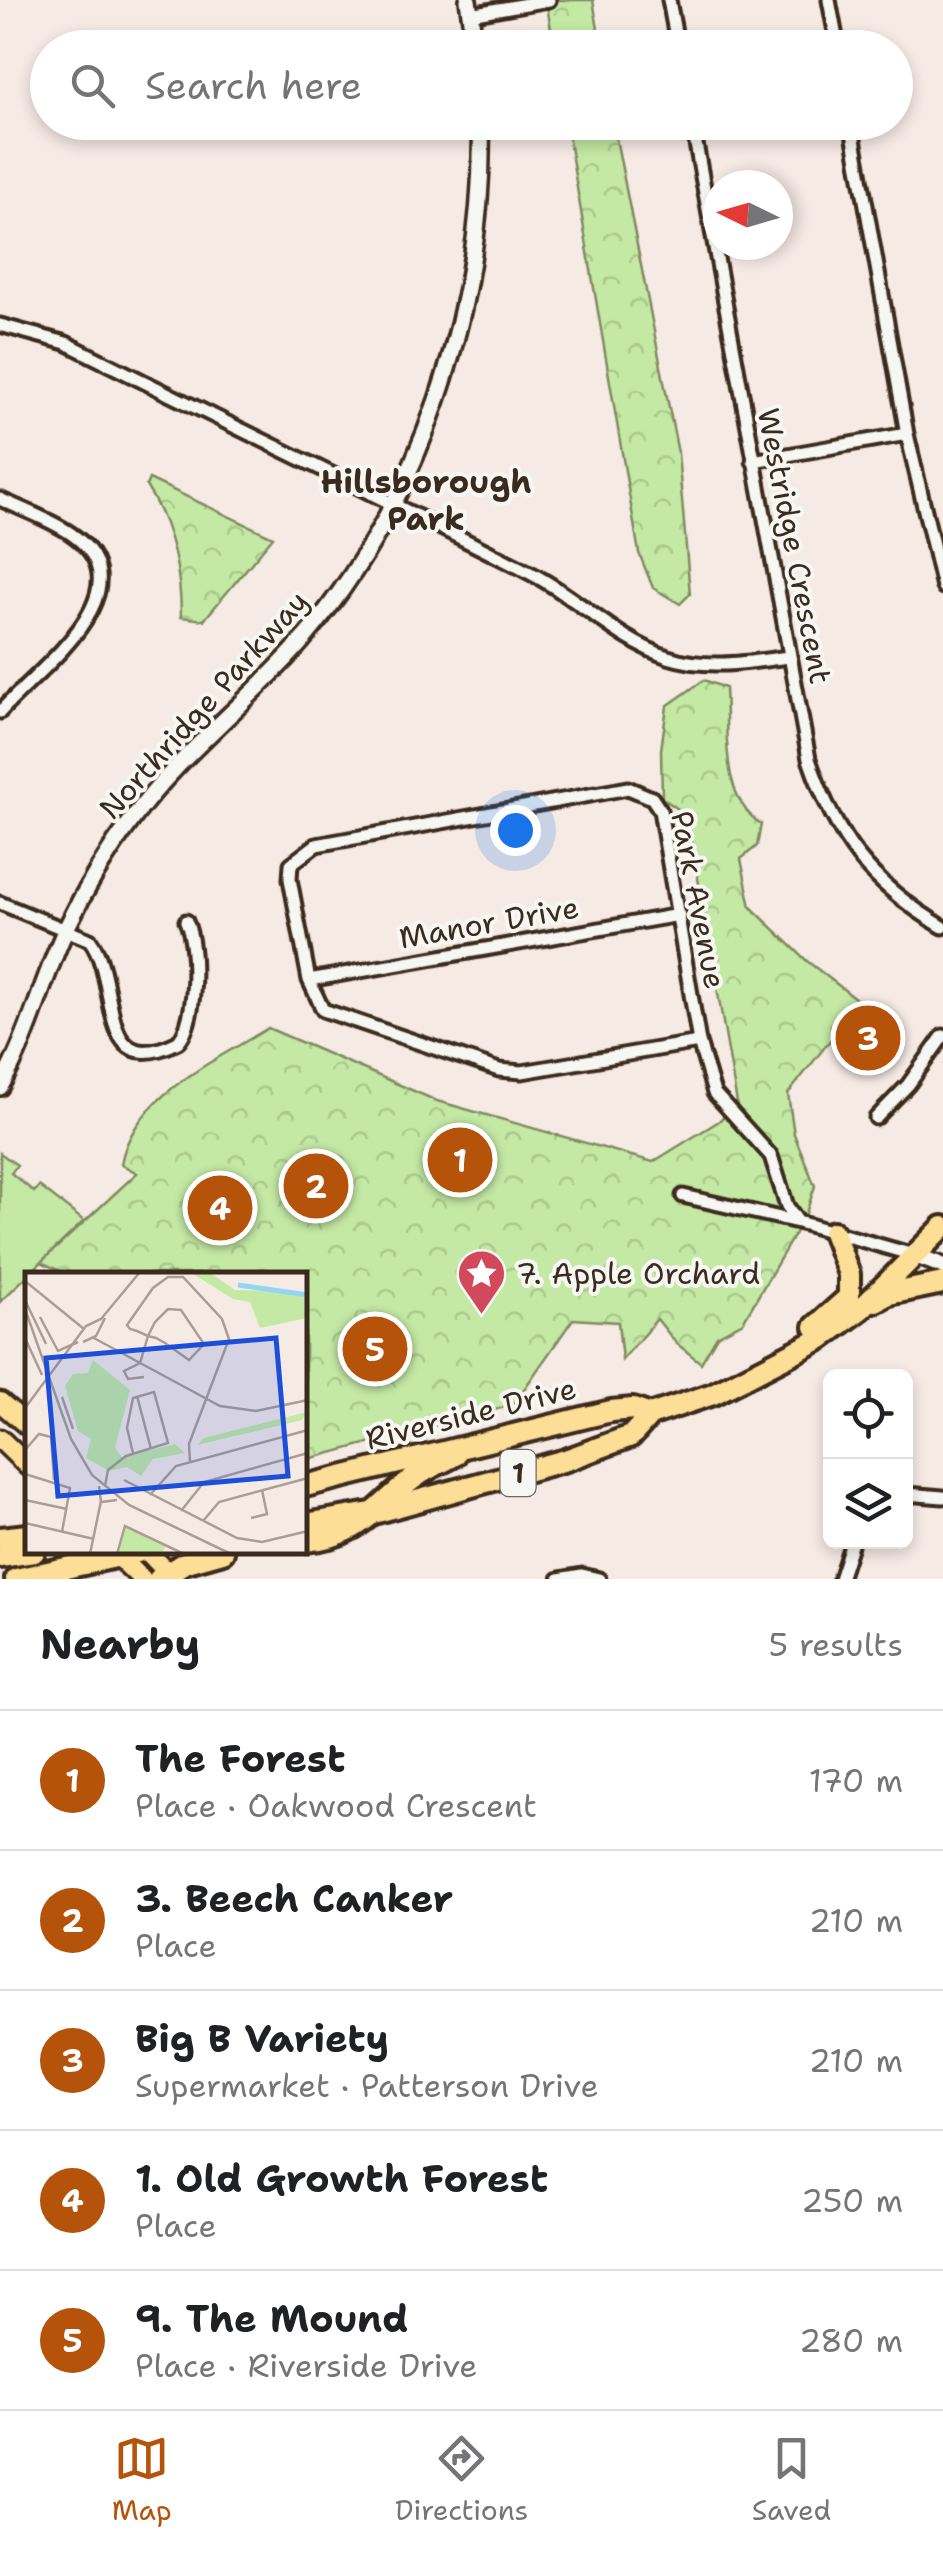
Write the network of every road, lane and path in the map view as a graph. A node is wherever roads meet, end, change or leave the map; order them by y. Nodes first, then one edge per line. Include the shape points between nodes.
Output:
1 (549, 0) edge
2 (669, 0) edge
3 (829, 0) edge
4 (469, 7) edge
5 (675, 30) edge
6 (835, 30) edge
7 (480, 140) edge
8 (695, 140) edge
9 (855, 140) edge
10 (0, 324) edge
11 (908, 434) junction
12 (753, 461) junction
13 (0, 498) edge
14 (392, 506) junction
15 (943, 587) edge
16 (790, 657) junction
17 (0, 712) edge
18 (0, 902) edge
19 (679, 914) junction
20 (186, 922) dead end
21 (66, 927) junction
22 (943, 927) edge
23 (308, 980) junction
24 (943, 1036) edge
25 (699, 1042) junction
26 (0, 1087) edge
27 (876, 1118) dead end
28 (683, 1196) dead end
29 (798, 1222) junction
30 (943, 1227) edge
31 (833, 1232) junction
32 (917, 1256) junction
33 (943, 1266) edge
34 (943, 1283) edge
35 (862, 1309) junction
36 (755, 1373) junction
37 (0, 1402) edge
38 (650, 1416) junction
39 (25, 1423) edge
40 (0, 1439) edge
41 (474, 1443) junction
42 (25, 1463) edge
43 (308, 1485) edge
44 (913, 1495) edge
45 (943, 1497) edge
46 (377, 1512) junction
47 (308, 1524) edge
48 (25, 1536) edge
49 (0, 1538) edge
50 (308, 1541) edge
51 (850, 1549) edge
52 (25, 1553) edge
53 (122, 1554) edge
54 (127, 1554) edge
55 (150, 1554) edge
56 (219, 1554) edge
57 (0, 1557) edge
58 (167, 1577) edge
59 (16, 1579) edge
60 (142, 1579) edge
61 (559, 1579) edge
62 (598, 1579) edge
63 (840, 1579) edge

1 - 4 street
2 - 5 street
3 - 6 street
7 - 14 street, Northridge Parkway via 477,220 455,333
8 - 12 street, Westridge Crescent
9 - 11 street
10 - 14 street via 66,344
11 - 12 street
11 - 15 street
12 - 16 street, Westridge Crescent
13 - 17 street via 82,544 93,560 98,589 88,620
14 - 16 street via 565,590 665,656 708,664
14 - 21 street, Northridge Parkway via 305,638 136,814
16 - 22 street, Westridge Crescent via 808,758 827,812 866,868
18 - 21 street
19 - 23 street, Manor Drive
19 - 23 street, Park Avenue via 660,810 635,789 316,844 291,864 290,879
19 - 25 street, Park Avenue
20 - 21 street via 192,1018 178,1042 143,1053 131,1052 118,1037 99,952
21 - 26 street, Northridge Parkway
23 - 25 street via 324,1010 498,1070 539,1070
24 - 27 street
25 - 29 street, Park Avenue via 714,1093 776,1164
28 - 29 street
29 - 31 street
30 - 32 highway, Riverside Drive / 1
31 - 32 street
31 - 36 highway via 849,1274 848,1297
32 - 33 street
32 - 35 highway, Riverside Drive / 1
34 - 35 highway via 889,1294
35 - 36 highway, Riverside Drive / 1
36 - 38 highway, Riverside Drive / 1
37 - 39 main road
38 - 41 highway, Riverside Drive / 1 via 633,1408 612,1411
38 - 46 highway, Riverside Drive / 1 via 631,1436 606,1446
40 - 42 main road
41 - 43 highway, Riverside Drive / 1
41 - 46 highway via 420,1474
44 - 45 street
46 - 47 highway, Riverside Drive / 1
46 - 50 highway via 340,1537
48 - 49 highway
51 - 63 street
52 - 57 highway
53 - 59 highway
54 - 60 main road
55 - 58 main road
56 - 58 highway
61 - 62 street

